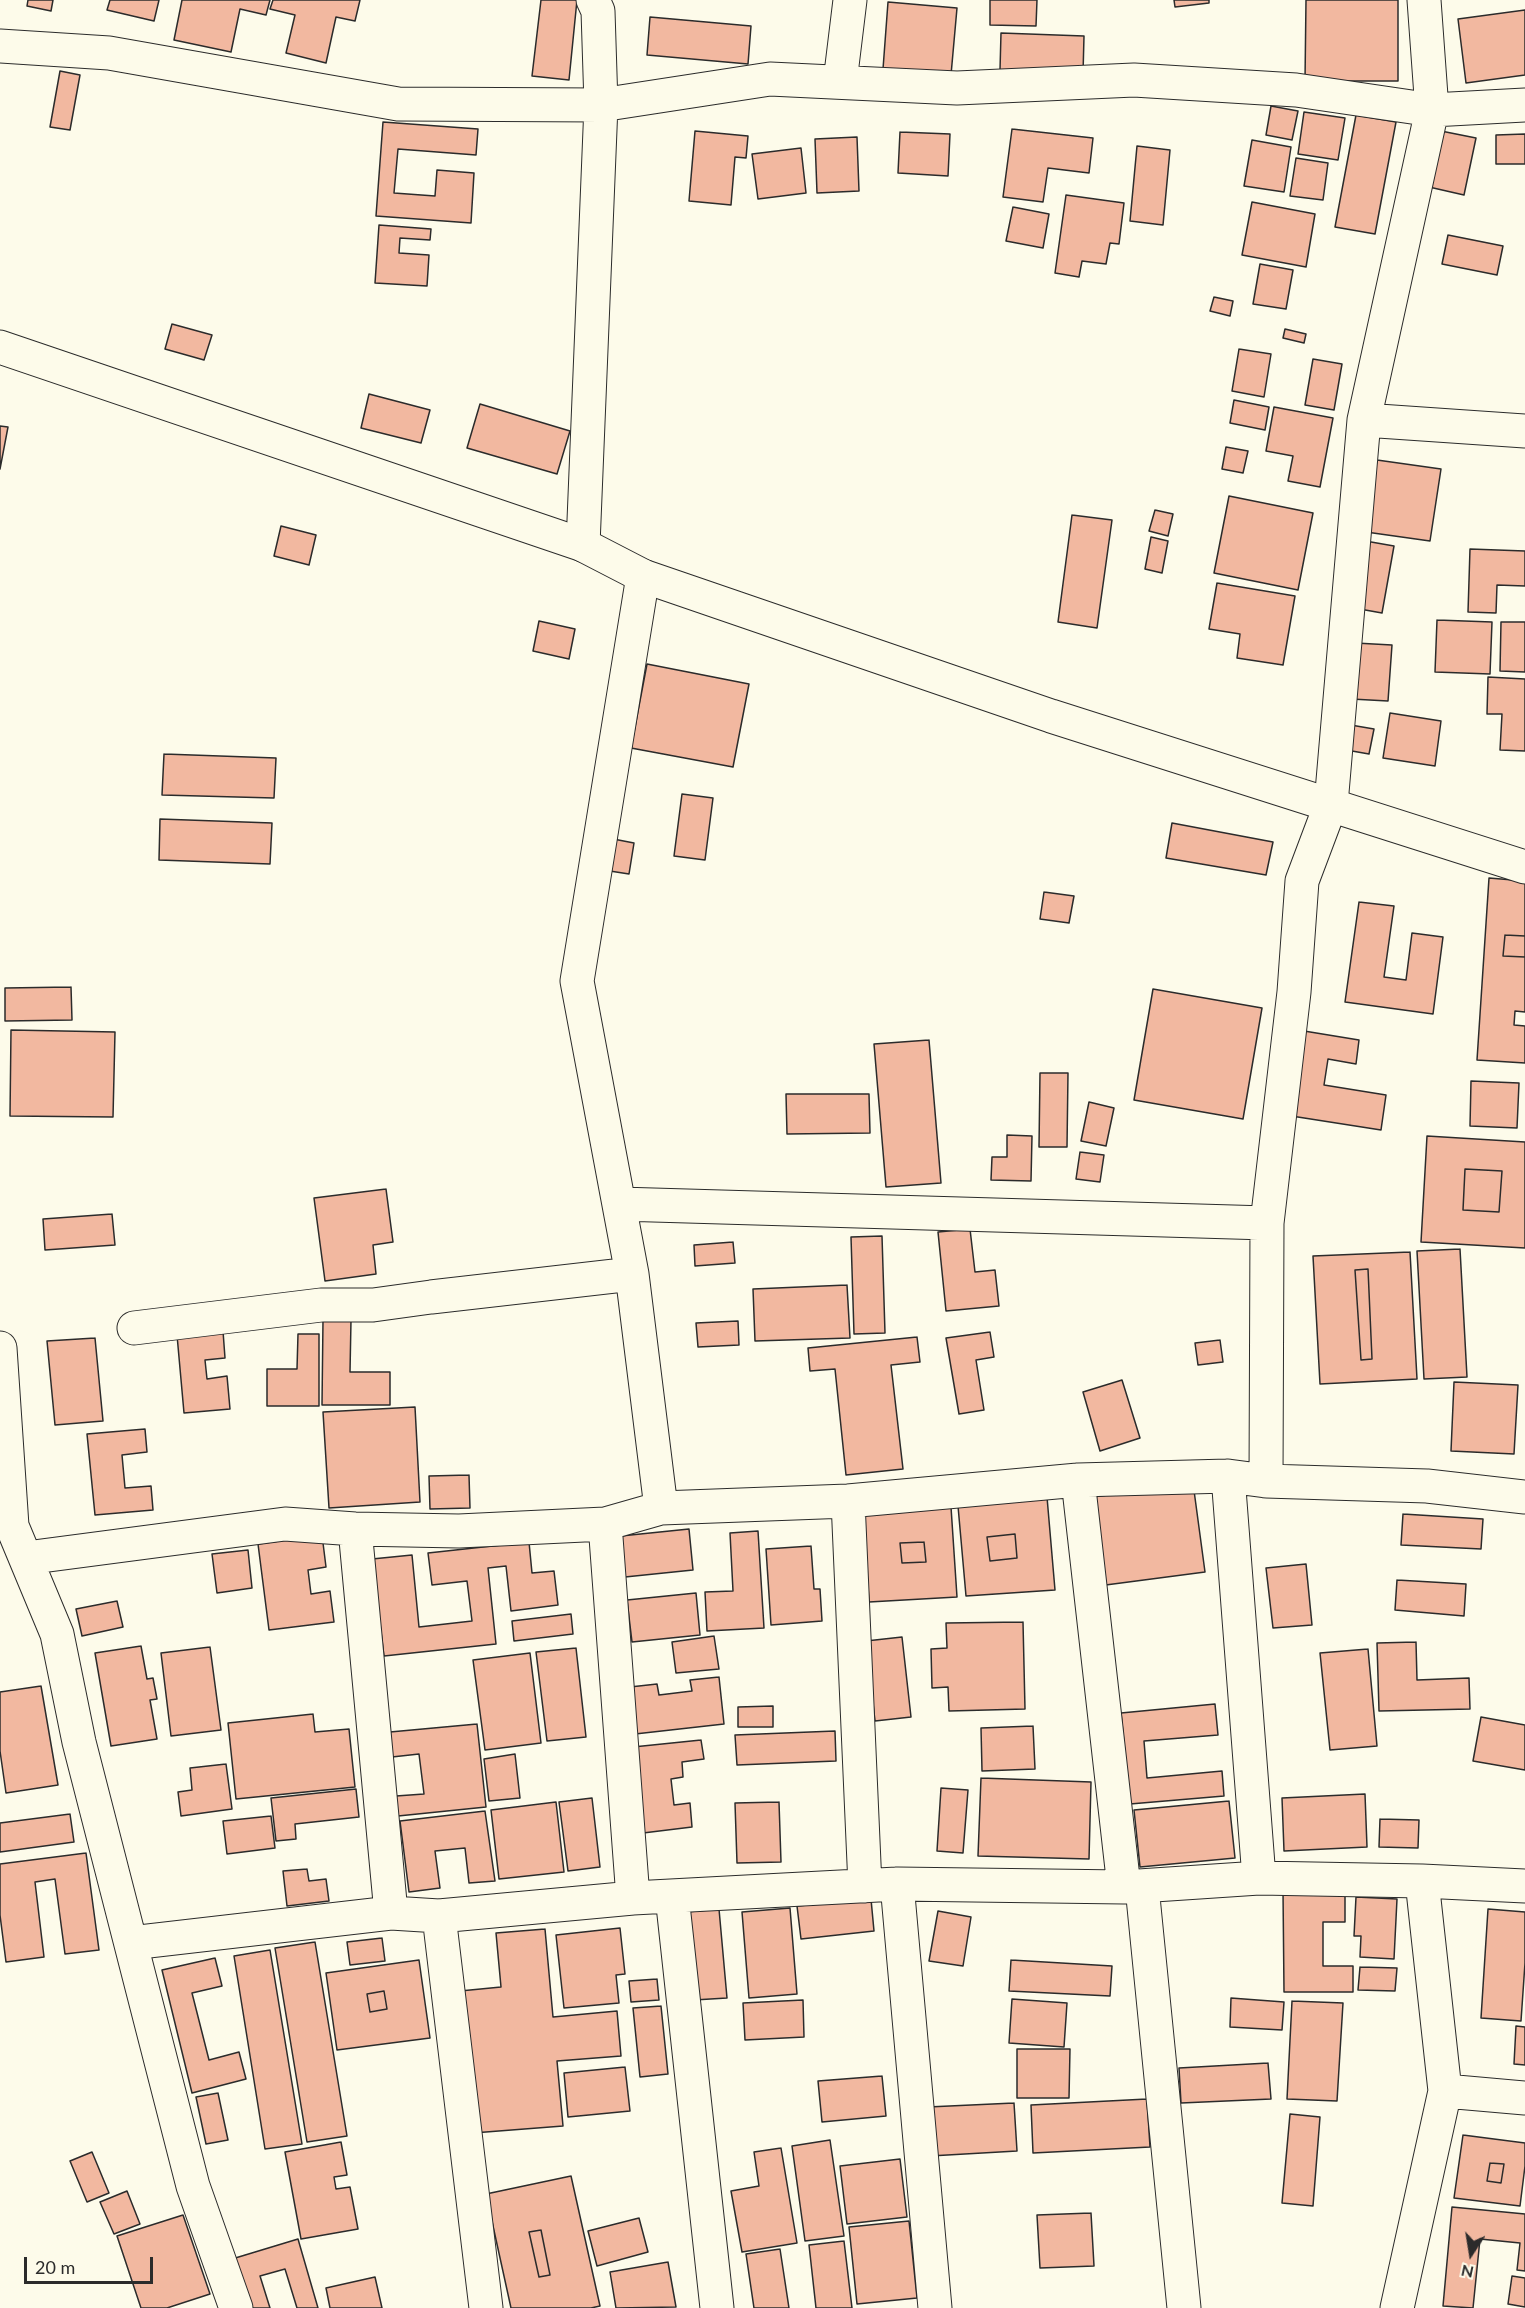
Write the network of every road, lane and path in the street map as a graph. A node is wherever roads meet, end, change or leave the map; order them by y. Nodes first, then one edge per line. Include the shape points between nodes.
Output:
1 (593, 0) edge
2 (850, 0) edge
3 (1424, 0) edge
4 (0, 46) edge
5 (840, 82) junction
6 (601, 105) junction
7 (1525, 105) edge
8 (1432, 110) junction
9 (0, 347) edge
10 (1364, 420) junction
11 (1525, 431) edge
12 (583, 545) junction
13 (643, 576) junction
14 (1331, 804) junction
15 (1525, 867) edge
16 (619, 1204) junction
17 (1267, 1223) junction
18 (632, 1274) junction
19 (134, 1328) dead end
20 (0, 1348) edge
21 (1228, 1476) junction
22 (1078, 1480) junction
23 (1266, 1482) junction
24 (1525, 1497) edge
25 (848, 1501) junction
26 (660, 1508) junction
27 (605, 1524) junction
28 (6, 1527) edge
29 (355, 1528) junction
30 (26, 1558) junction
31 (1259, 1878) junction
32 (1422, 1881) junction
33 (897, 1884) junction
34 (865, 1886) junction
35 (1525, 1886) edge
36 (1133, 1887) junction
37 (672, 1896) junction
38 (633, 1898) junction
39 (391, 1913) junction
40 (439, 1916) junction
41 (131, 1943) junction
42 (1445, 2091) junction
43 (1525, 2098) edge
44 (236, 2308) edge
45 (486, 2308) edge
46 (717, 2308) edge
47 (935, 2308) edge
48 (1184, 2308) edge
49 (1397, 2308) edge

1 - 6 street via 598,11
2 - 5 street
3 - 8 street
4 - 6 street via 110,53 398,104
5 - 6 street via 770,79
5 - 8 street via 957,87 1134,80 1296,90
6 - 12 street
7 - 8 street
8 - 10 street
9 - 12 street
10 - 11 street
10 - 14 street
12 - 13 street
13 - 14 street via 1051,716
13 - 16 street via 577,981
14 - 15 street
14 - 17 street via 1302,881 1294,992
16 - 17 street
16 - 18 street
17 - 23 street
18 - 19 street
18 - 26 street
20 - 28 street
21 - 22 street
21 - 23 street
21 - 31 street
22 - 25 street
22 - 36 street
23 - 24 street via 1427,1486
25 - 26 street
25 - 34 street
26 - 27 street
27 - 29 street via 459,1531
27 - 38 street
28 - 30 street
29 - 30 street via 285,1524
29 - 39 street
30 - 41 street via 57,1634
31 - 32 street
31 - 36 street
32 - 35 street
32 - 42 street
33 - 34 street
33 - 36 street
33 - 47 street
34 - 37 street
36 - 48 street
37 - 38 street
37 - 46 street
38 - 40 street
39 - 40 street
39 - 41 street
40 - 45 street
41 - 44 street via 193,2186
42 - 43 street
42 - 49 street

